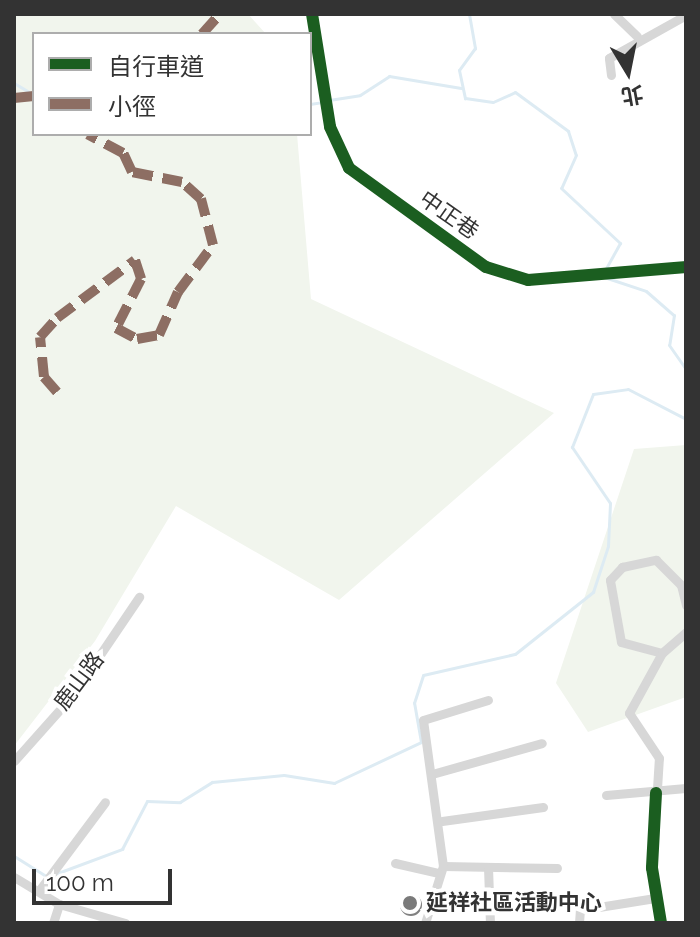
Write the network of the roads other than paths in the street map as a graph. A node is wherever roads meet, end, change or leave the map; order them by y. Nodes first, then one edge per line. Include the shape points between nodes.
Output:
1 (312, 14) edge
2 (614, 14) edge
3 (686, 15) edge
4 (637, 36) junction
5 (611, 75) dead end
6 (686, 267) edge
7 (139, 597) dead end
8 (686, 605) edge
9 (686, 632) edge
10 (662, 653) junction
11 (488, 700) dead end
12 (542, 743) dead end
13 (14, 761) edge
14 (432, 774) junction
15 (686, 788) edge
16 (656, 793) junction
17 (606, 795) dead end
18 (105, 802) dead end
19 (543, 807) dead end
20 (442, 821) junction
21 (395, 863) dead end
22 (488, 867) junction
23 (557, 868) dead end
24 (441, 870) junction
25 (14, 877) edge
26 (41, 888) junction
27 (655, 898) junction
28 (59, 904) junction
29 (53, 923) edge
30 (125, 923) edge
31 (425, 923) edge
32 (490, 923) edge
33 (579, 923) edge
34 (661, 923) edge

1 - 6 street, 中正巷 via 326,107 349,168 486,267 528,280
2 - 4 street
3 - 4 street
4 - 5 street via 609,58
7 - 13 street, 鹿山路 via 72,696
8 - 10 street via 681,585 656,560 622,567 610,580 608,602 621,642
9 - 10 street
10 - 16 street via 629,713 659,758
11 - 14 street via 423,720
12 - 14 street
14 - 20 street
15 - 16 street
16 - 17 street
16 - 27 street
18 - 26 street
19 - 20 street
20 - 24 street
21 - 24 street
22 - 23 street
22 - 24 street
22 - 32 street
24 - 31 street
25 - 26 street
26 - 28 street
27 - 33 street via 580,910
27 - 34 street
28 - 29 street
28 - 30 street

